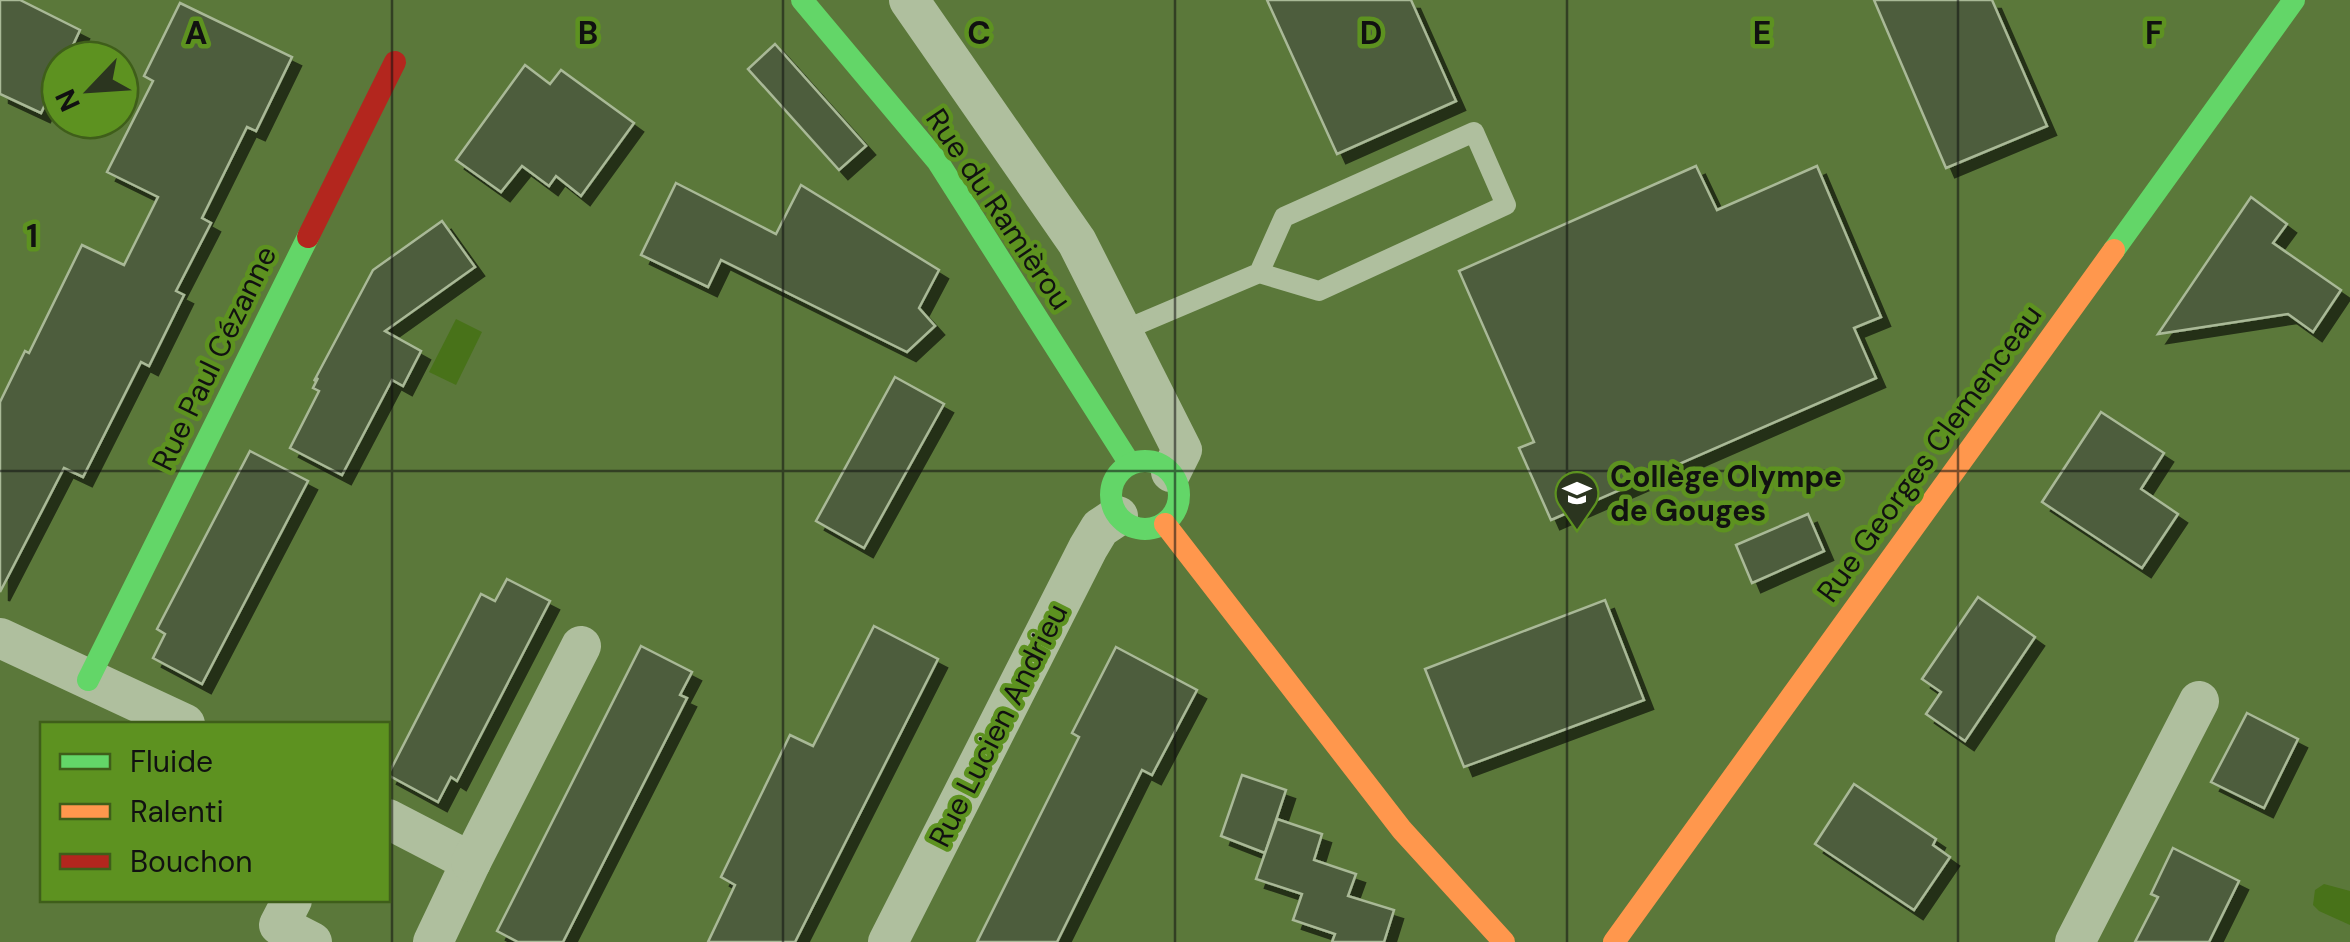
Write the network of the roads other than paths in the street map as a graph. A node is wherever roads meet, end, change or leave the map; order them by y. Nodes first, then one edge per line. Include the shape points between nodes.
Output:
1 (802, 0) edge
2 (909, 0) edge
3 (2294, 0) edge
4 (395, 62) dead end
5 (1259, 273) junction
6 (1122, 331) junction
7 (1130, 464) junction
8 (1171, 472) junction
9 (1118, 516) junction
10 (1165, 524) junction
11 (0, 638) edge
12 (580, 646) dead end
13 (88, 680) junction
14 (2199, 701) dead end
15 (181, 722) edge
16 (390, 820) edge
17 (471, 862) junction
18 (291, 902) edge
19 (312, 942) edge
20 (433, 942) edge
21 (888, 942) edge
22 (1504, 942) edge
23 (1614, 942) edge
24 (2074, 942) edge

1 - 7 street, Rue du Ramièrou via 938,162
2 - 6 street via 1077,242
3 - 23 street, Rue Georges Clemenceau
4 - 13 street, Rue Paul Cézanne
5 - 5 lane via 1319,291 1506,205 1474,132 1284,216
5 - 6 lane
6 - 8 street via 1182,450
7 - 8 street via 1151,461
7 - 9 street via 1110,491
8 - 10 street via 1180,493
9 - 10 street via 1143,530
9 - 21 street, Rue Lucien Andrieu via 1088,548
10 - 22 street via 1402,830
11 - 13 street
12 - 17 street
13 - 15 street
14 - 24 street
16 - 17 street
17 - 20 street
18 - 19 street via 280,926

